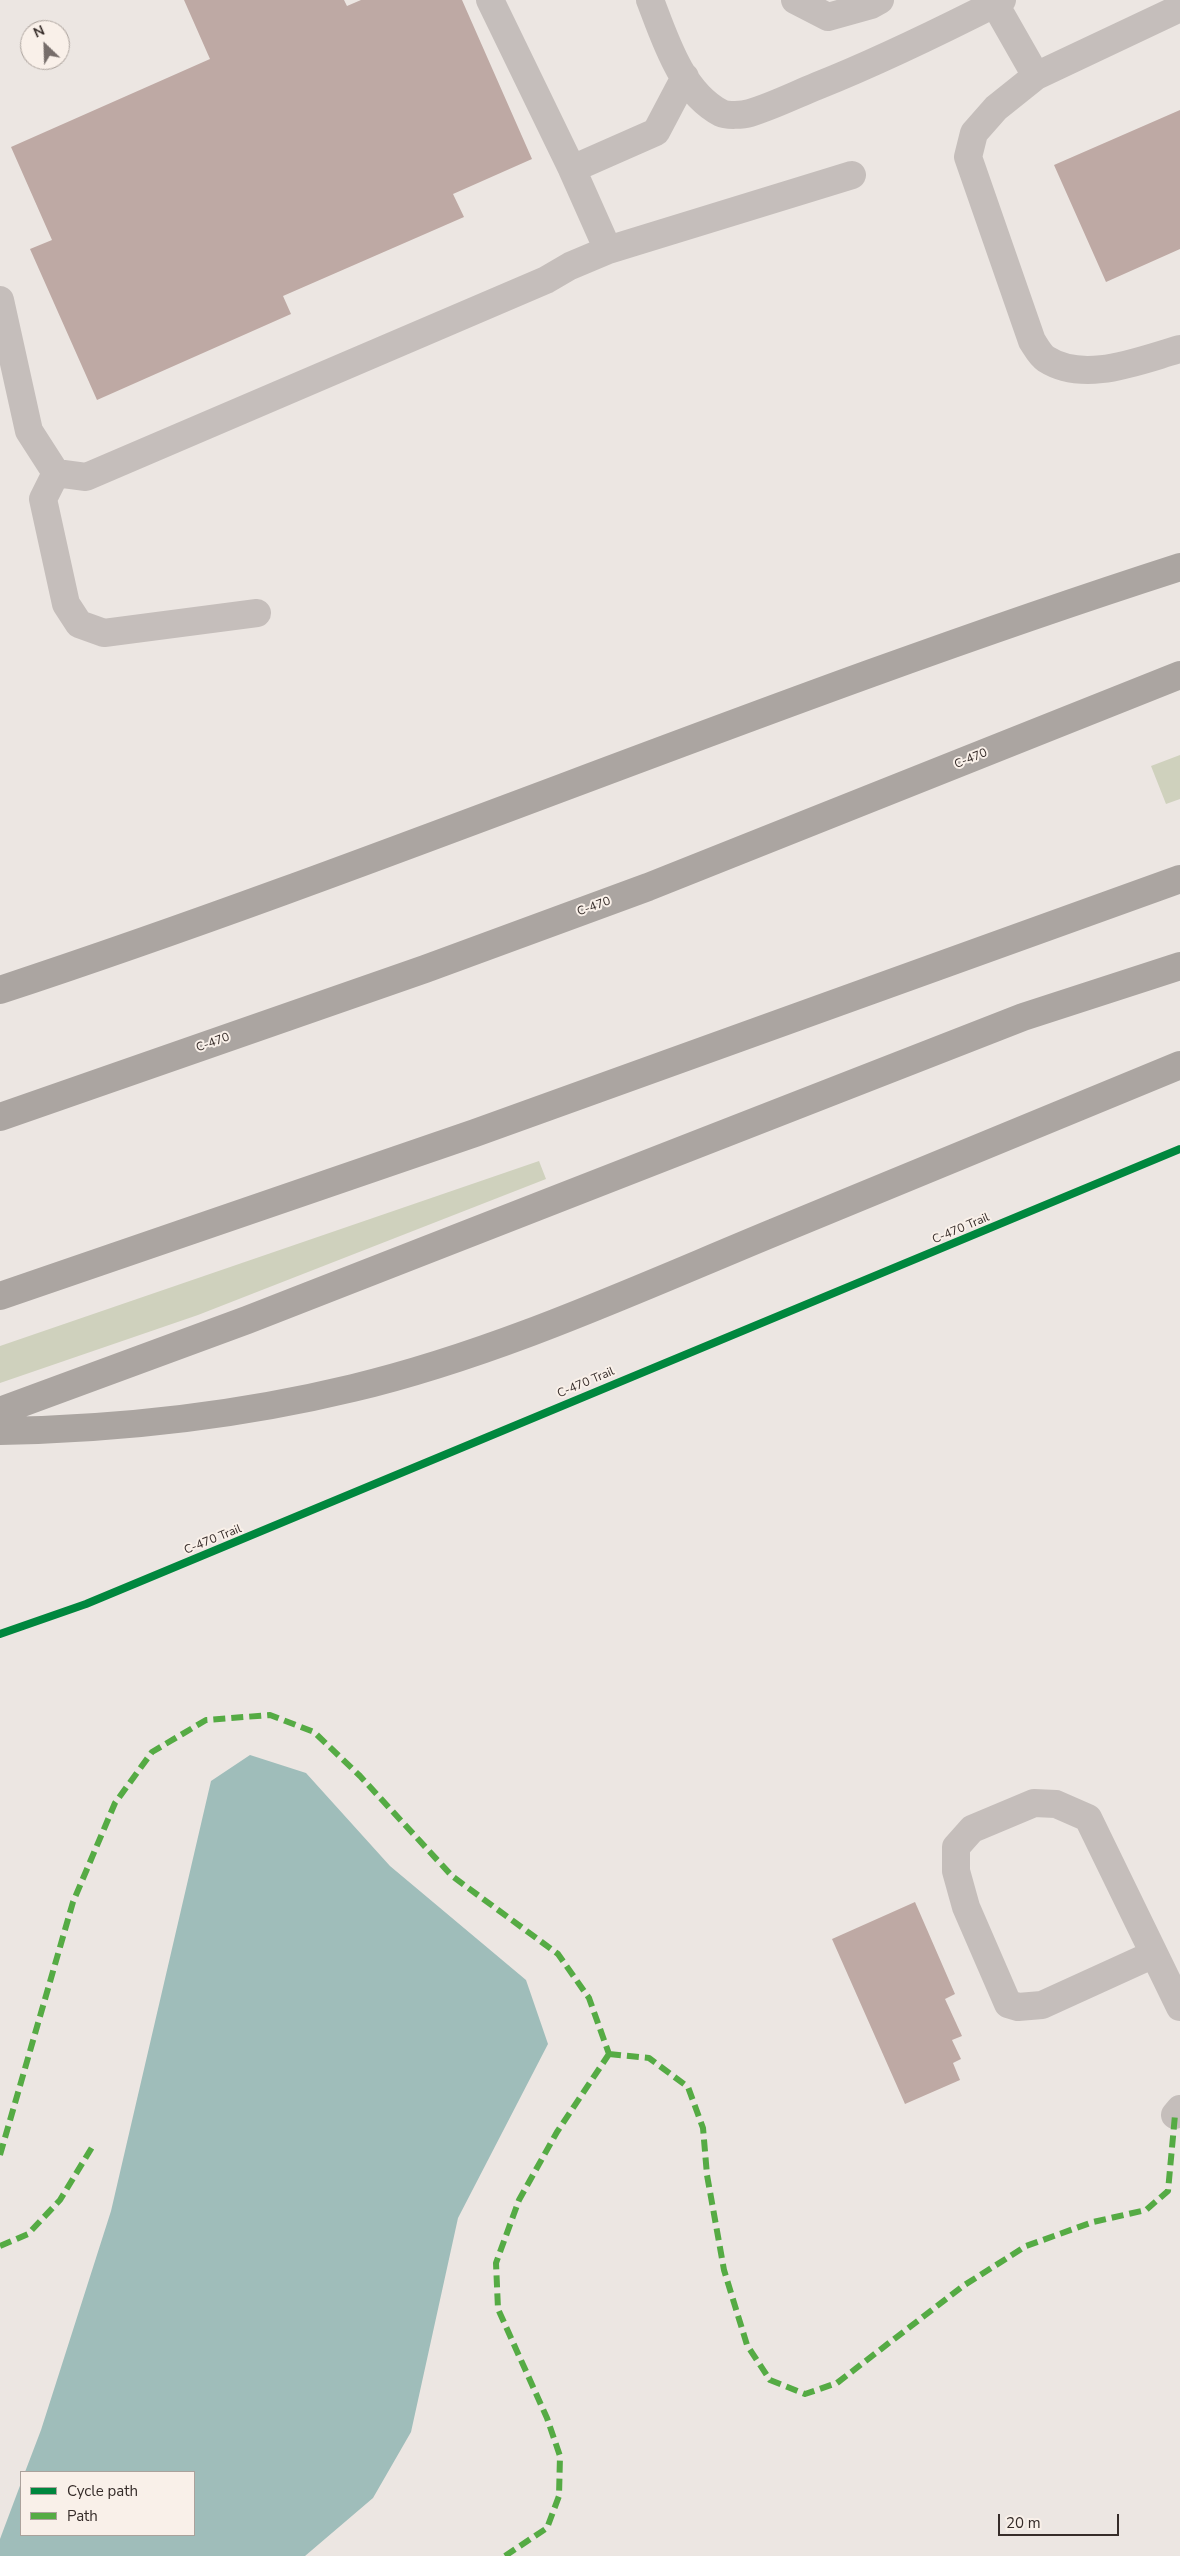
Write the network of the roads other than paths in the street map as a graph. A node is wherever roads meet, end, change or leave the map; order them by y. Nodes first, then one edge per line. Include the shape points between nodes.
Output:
1 (490, 0) edge
2 (650, 0) edge
3 (795, 0) edge
4 (880, 0) edge
5 (998, 2) edge
6 (1180, 8) edge
7 (1036, 76) junction
8 (685, 77) junction
9 (572, 169) junction
10 (852, 175) dead end
11 (608, 250) junction
12 (0, 300) edge
13 (1180, 348) edge
14 (56, 473) junction
15 (1180, 567) edge
16 (257, 613) dead end
17 (1180, 675) edge
18 (1180, 879) edge
19 (1180, 966) edge
20 (0, 990) edge
21 (1180, 1065) edge
22 (0, 1117) edge
23 (0, 1296) edge
24 (0, 1411) edge
25 (0, 1431) edge
26 (1154, 1954) junction
27 (1180, 2007) edge

1 - 9 lane
2 - 8 lane
3 - 4 lane via 828,17
5 - 7 lane
5 - 8 lane via 861,68 748,114 723,114 699,99
6 - 7 lane
7 - 13 lane via 996,108 974,133 968,157 1032,341 1044,358 1063,367 1082,370 1122,365
8 - 9 lane via 656,132
9 - 11 lane
10 - 11 lane
11 - 14 lane via 546,280 86,477
12 - 14 lane via 29,431
14 - 16 lane via 43,499 66,604 79,624 104,633
15 - 20 highway via 900,664 149,939
17 - 22 highway, C-470 via 648,887
18 - 23 highway via 475,1133
19 - 24 highway via 1023,1018 247,1320
21 - 25 highway via 534,1331 462,1356 381,1380 256,1407 113,1426
26 - 26 lane via 1088,1818 1074,1810 1056,1804 1034,1803 972,1829 956,1847 956,1871 966,1907 1008,2004 1018,2007 1042,2005
26 - 27 lane

